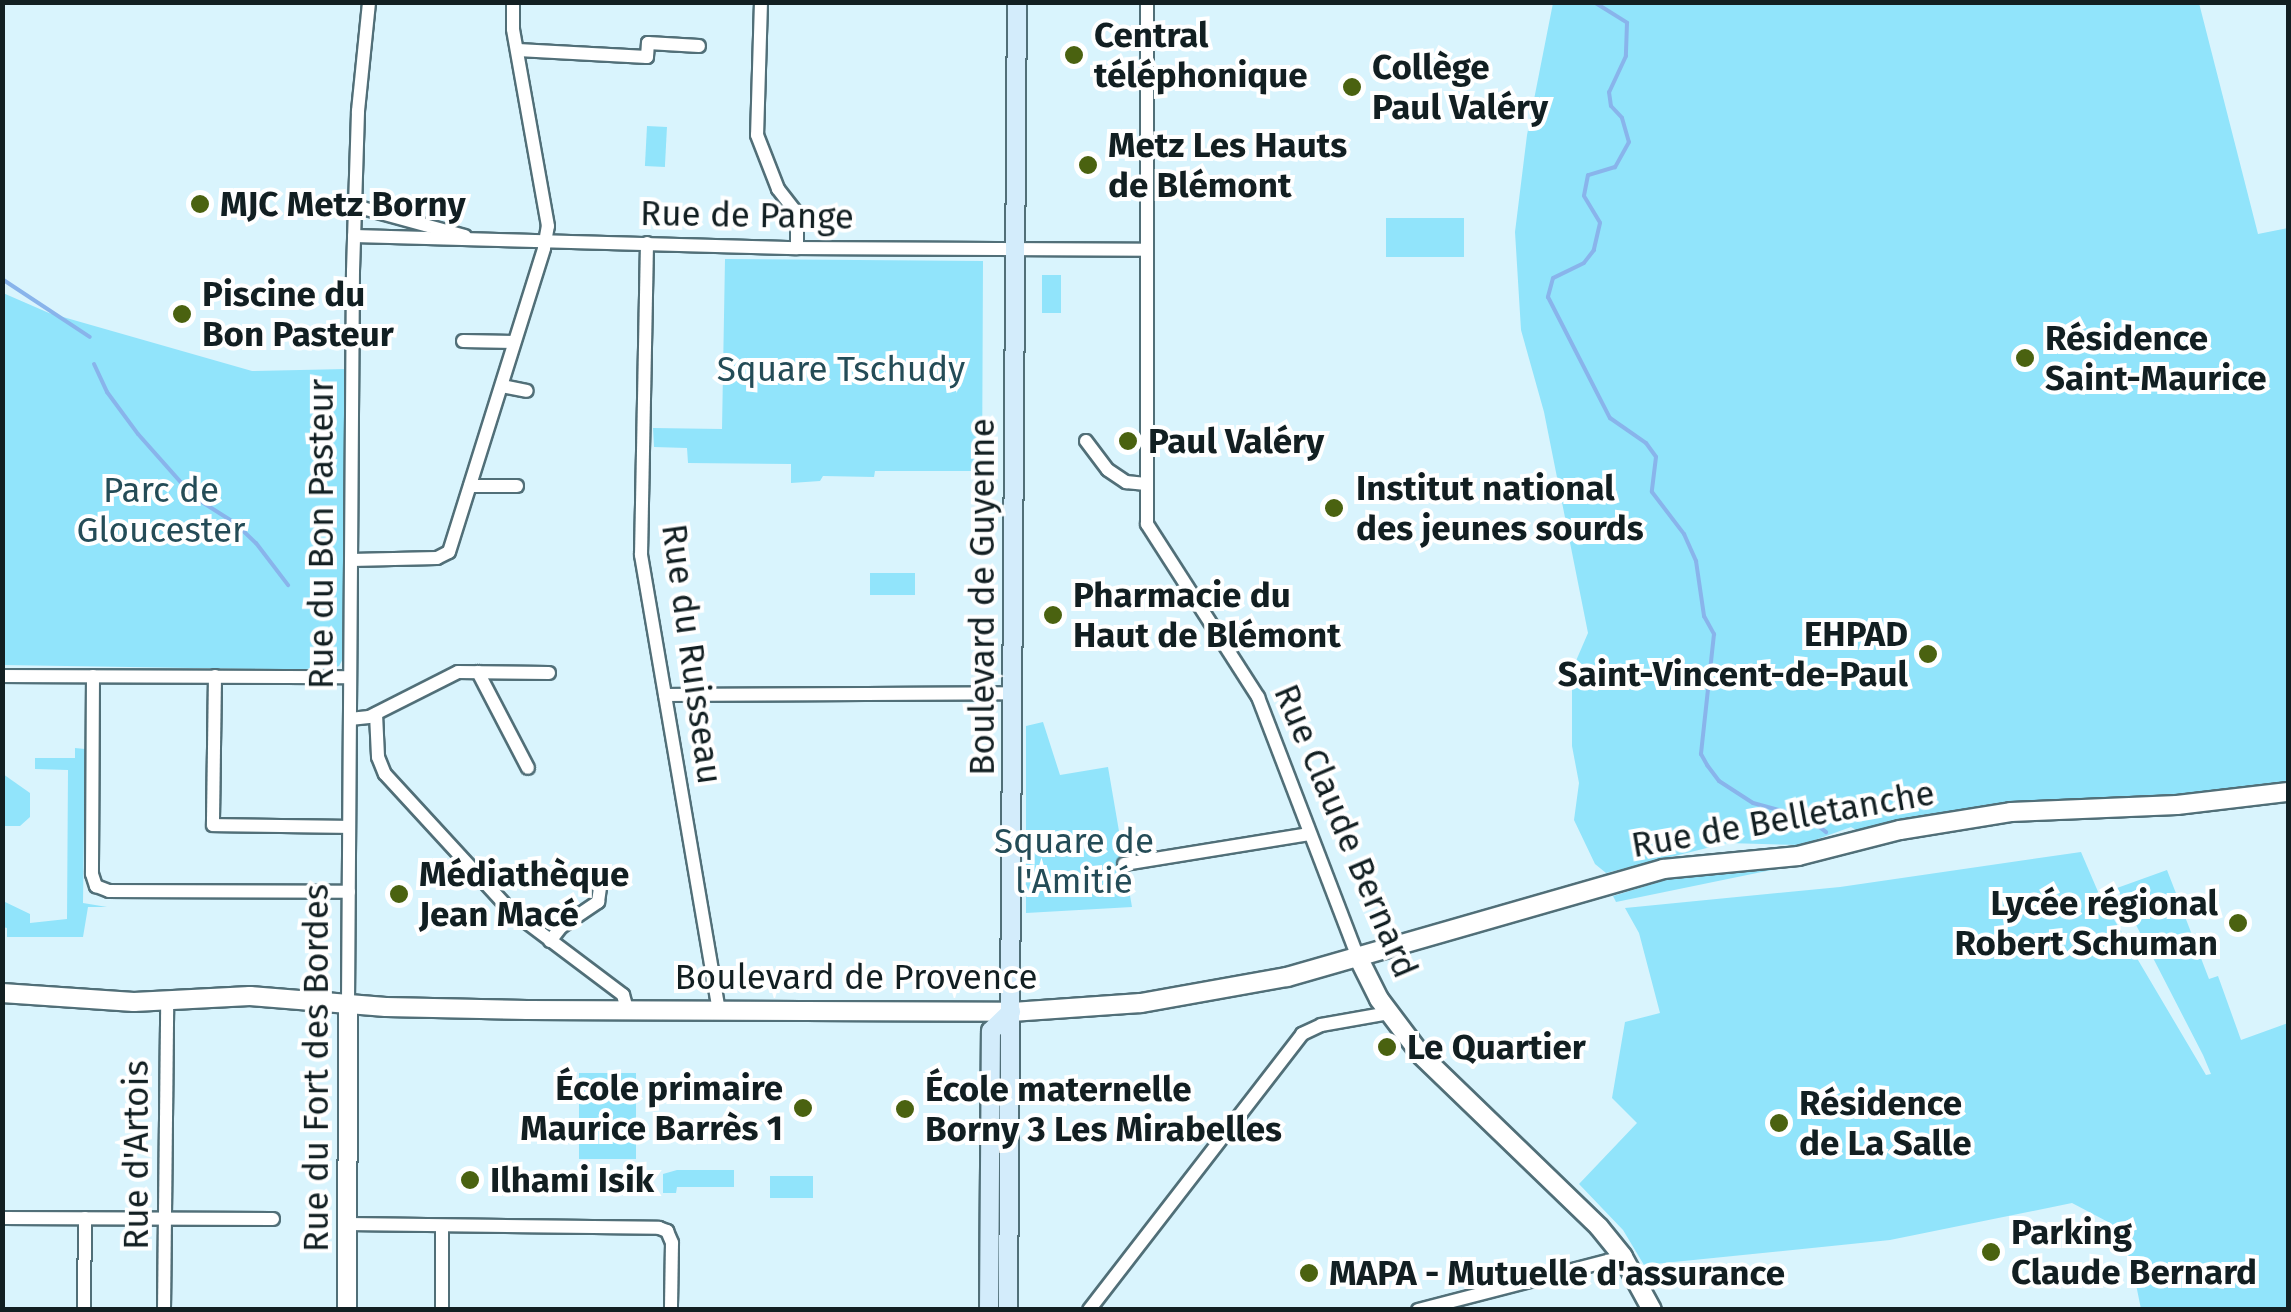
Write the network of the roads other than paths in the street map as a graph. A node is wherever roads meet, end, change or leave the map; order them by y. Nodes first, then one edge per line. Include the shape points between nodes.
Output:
1 (369, 2) edge
2 (513, 2) edge
3 (761, 2) edge
4 (1017, 2) edge
5 (1148, 2) edge
6 (699, 46) dead end
7 (518, 50) junction
8 (355, 206) junction
9 (354, 236) junction
10 (478, 239) junction
11 (546, 240) junction
12 (646, 242) junction
13 (797, 248) junction
14 (1016, 248) junction
15 (1145, 250) junction
16 (463, 341) dead end
17 (514, 342) junction
18 (502, 386) junction
19 (528, 391) dead end
20 (1086, 441) dead end
21 (1146, 484) junction
22 (470, 486) junction
23 (516, 486) dead end
24 (351, 560) junction
25 (478, 672) junction
26 (549, 673) dead end
27 (2, 676) edge
28 (93, 676) junction
29 (215, 676) junction
30 (350, 677) junction
31 (1014, 693) junction
32 (665, 695) junction
33 (376, 714) junction
34 (350, 719) junction
35 (528, 768) dead end
36 (2288, 792) edge
37 (349, 827) junction
38 (1310, 834) junction
39 (1124, 864) dead end
40 (602, 872) dead end
41 (349, 892) junction
42 (550, 942) junction
43 (1358, 957) junction
44 (2, 996) edge
45 (167, 1002) junction
46 (348, 1003) junction
47 (628, 1009) junction
48 (719, 1010) junction
49 (1011, 1012) junction
50 (1389, 1014) junction
51 (2, 1218) edge
52 (85, 1218) junction
53 (165, 1219) junction
54 (273, 1219) dead end
55 (999, 1223) junction
56 (347, 1224) junction
57 (442, 1227) junction
58 (1622, 1256) junction
59 (84, 1310) edge
60 (164, 1310) edge
61 (347, 1310) edge
62 (442, 1310) edge
63 (670, 1310) edge
64 (988, 1310) edge
65 (1008, 1310) edge
66 (1089, 1310) edge
67 (1418, 1310) edge
68 (1652, 1310) edge

1 - 8 street, Rue du Bon Pasteur
2 - 7 street
3 - 13 street via 757,135 761,156 797,213
4 - 14 main road, Boulevard de Guyenne
5 - 15 street, Rue Claude Bernard
6 - 7 street via 648,43 647,58
7 - 11 street
8 - 9 street, Rue du Bon Pasteur
8 - 10 street, Rue de Pange
9 - 10 street, Rue de Pange
9 - 24 street, Rue du Bon Pasteur
10 - 11 street, Rue de Pange
11 - 12 street, Rue de Pange
11 - 17 street
12 - 13 street, Rue de Pange
12 - 32 street, Rue du Ruisseau via 641,555
13 - 14 street, Rue de Pange
14 - 15 street
14 - 31 main road, Boulevard de Guyenne
15 - 21 street, Rue Claude Bernard
16 - 17 street
17 - 18 street
18 - 19 street
18 - 22 street
20 - 21 street via 1108,470 1126,482
21 - 38 street, Rue Claude Bernard via 1149,532 1258,696
22 - 23 street
22 - 24 street via 442,557
24 - 30 street, Rue du Bon Pasteur
25 - 26 street
25 - 33 street via 450,675
25 - 35 street
27 - 28 street
28 - 29 street
28 - 41 street via 96,886
29 - 30 street
29 - 37 street via 213,825
30 - 34 street, Rue du Bon Pasteur
31 - 32 street
31 - 49 main road, Boulevard de Guyenne
32 - 48 street, Rue du Ruisseau
33 - 34 street
33 - 42 street via 385,774 480,880
34 - 37 street, Rue du Bon Pasteur
36 - 43 street, Rue de Belletanche via 2011,812 1798,856 1680,866
37 - 41 street, Rue du Fort des Bordes
38 - 39 street
38 - 43 street, Rue Claude Bernard
40 - 42 street via 598,902
41 - 46 street, Rue du Fort des Bordes
42 - 47 street via 623,995
43 - 49 street, Boulevard de Provence via 1179,1000
43 - 50 street, Rue Claude Bernard
44 - 45 street, Boulevard de Provence
45 - 46 street, Boulevard de Provence via 250,996
45 - 53 street, Rue d'Artois
46 - 47 street, Boulevard de Provence
46 - 56 street, Rue du Fort des Bordes
47 - 48 street, Boulevard de Provence
48 - 49 street, Boulevard de Provence
49 - 55 main road, Boulevard de Guyenne
50 - 58 street, Rue Claude Bernard via 1438,1075 1567,1194
50 - 66 street via 1313,1026 1302,1034
51 - 52 street
52 - 53 street
52 - 59 street
53 - 54 street
53 - 60 street, Rue d'Artois
55 - 64 main road, Boulevard de Guyenne
55 - 65 main road, Boulevard de Guyenne
56 - 57 street
56 - 61 street, Rue du Fort des Bordes
57 - 62 street
57 - 63 street via 667,1231
58 - 67 street
58 - 68 street, Rue Claude Bernard

